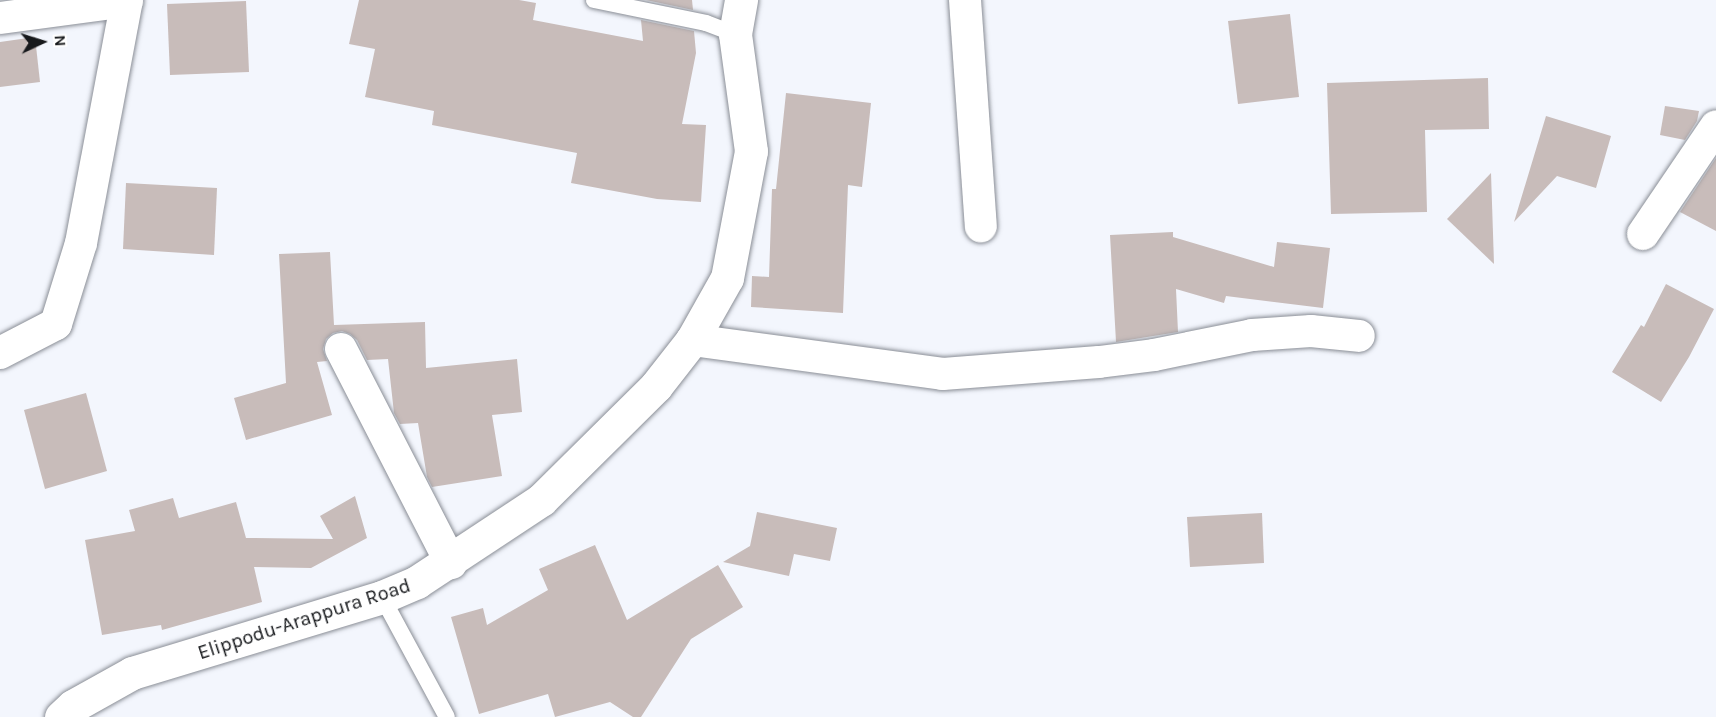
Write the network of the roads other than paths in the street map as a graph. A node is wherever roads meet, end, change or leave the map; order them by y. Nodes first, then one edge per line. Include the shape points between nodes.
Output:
1 (594, 0) edge
2 (741, 0) edge
3 (964, 0) edge
4 (127, 1) edge
5 (0, 18) edge
6 (735, 34) junction
7 (1716, 126) edge
8 (981, 226) dead end
9 (1643, 234) dead end
10 (1359, 336) dead end
11 (692, 340) junction
12 (341, 349) dead end
13 (0, 353) edge
14 (451, 563) junction
15 (382, 597) junction
16 (61, 717) edge
17 (447, 717) edge

1 - 6 lane
2 - 6 street, Elippodu-Arappura Road
3 - 8 street
4 - 5 street
4 - 13 street via 81,243 56,324
6 - 11 street, Elippodu-Arappura Road via 751,151 727,278
7 - 9 street
10 - 11 street via 1311,331 1252,335 1110,360 943,375
11 - 14 street, Elippodu-Arappura Road via 656,386 542,500
12 - 14 street
14 - 15 street, Elippodu-Arappura Road
15 - 16 street, Elippodu-Arappura Road via 132,673
15 - 17 lane

